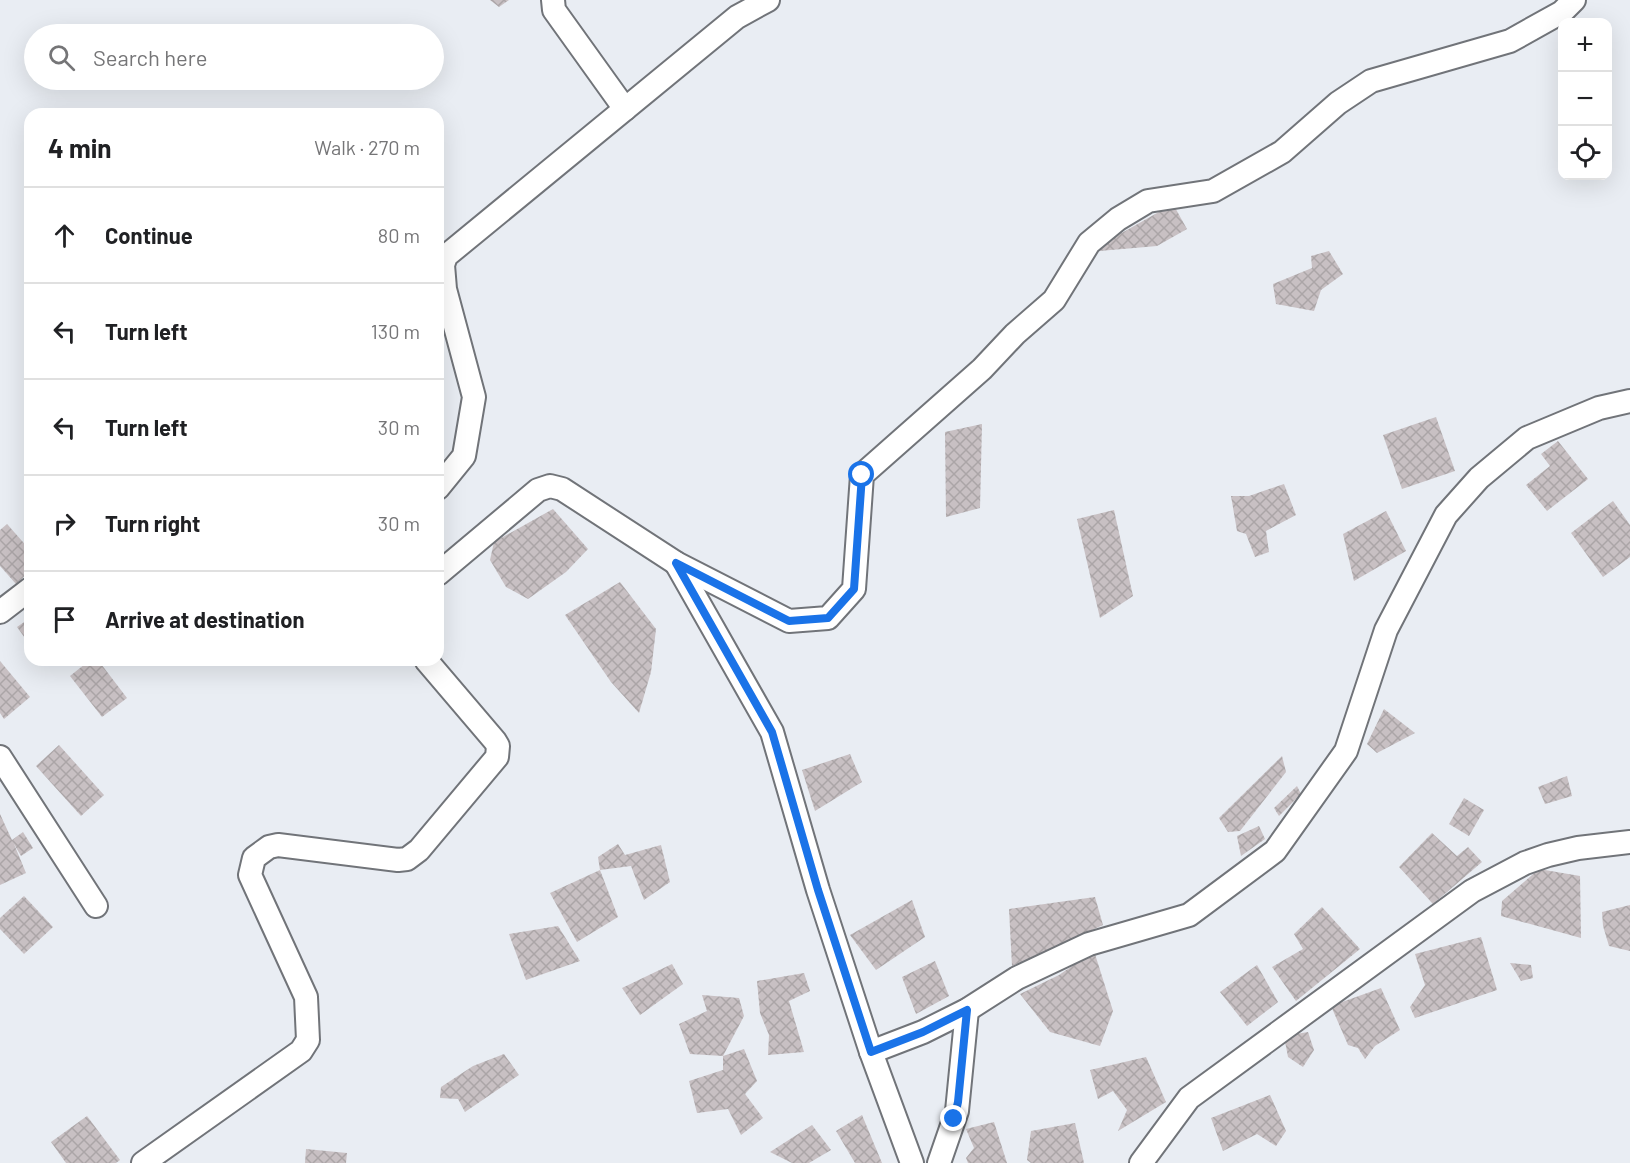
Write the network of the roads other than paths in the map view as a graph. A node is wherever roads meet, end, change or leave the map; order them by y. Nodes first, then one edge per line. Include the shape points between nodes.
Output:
1 (553, 0) edge
2 (768, 0) edge
3 (1574, 0) edge
4 (625, 109) junction
5 (444, 262) edge
6 (444, 277) edge
7 (1630, 401) edge
8 (444, 481) edge
9 (676, 563) junction
10 (444, 569) edge
11 (24, 594) edge
12 (0, 612) edge
13 (431, 666) edge
14 (0, 757) edge
15 (1630, 842) edge
16 (96, 906) dead end
17 (967, 1010) junction
18 (871, 1052) junction
19 (143, 1163) edge
20 (912, 1163) edge
21 (939, 1163) edge
22 (1141, 1163) edge

1 - 4 street via 554,10
2 - 4 street via 737,17
3 - 9 street via 1562,12 1510,40 1371,81 1338,102 1282,152 1213,191 1148,201 1089,243 1054,300 862,475 854,589 831,616 823,620 789,621
4 - 5 street via 446,256
6 - 8 street via 474,398 464,456
7 - 17 street via 1599,408 1527,438 1479,478 1446,515 1386,630 1346,751 1275,851 1189,915 1089,944 1017,978
9 - 10 street via 562,489 550,486 538,490
9 - 18 street via 772,732
11 - 12 street
13 - 19 street via 495,741 497,757 419,850 407,859 278,845 254,858 250,875 306,998 308,1040 301,1051
14 - 16 street
15 - 22 street via 1548,855 1472,891 1196,1092
17 - 18 street
17 - 21 street via 957,1111
18 - 20 street

